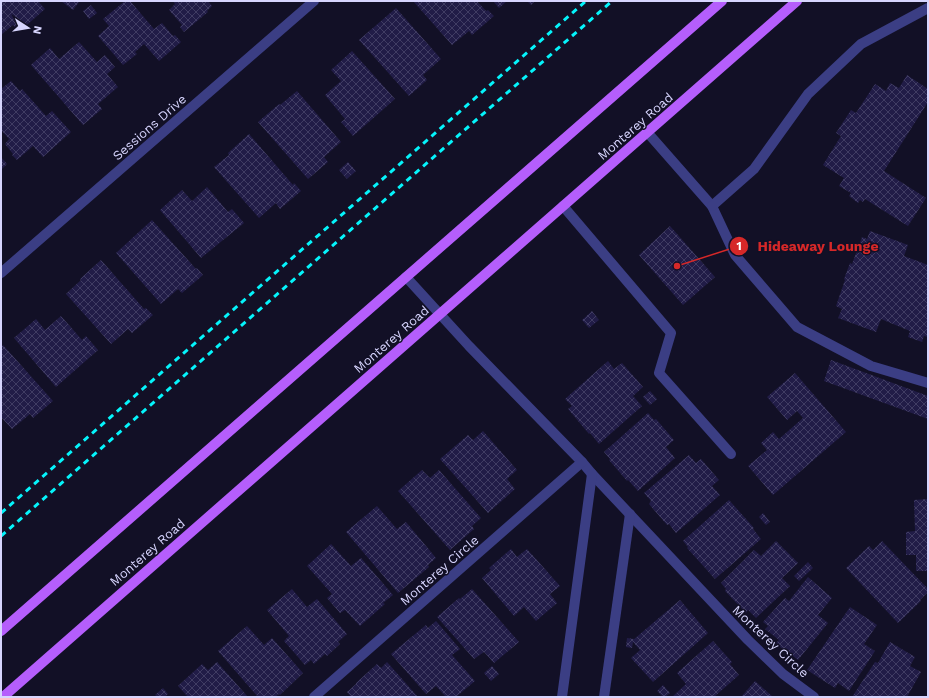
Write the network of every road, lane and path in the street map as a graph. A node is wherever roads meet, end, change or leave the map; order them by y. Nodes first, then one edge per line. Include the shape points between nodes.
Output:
1 (314, 1) edge
2 (722, 1) edge
3 (797, 1) edge
4 (928, 8) edge
5 (648, 132) junction
6 (562, 206) junction
7 (712, 206) junction
8 (1, 273) edge
9 (406, 277) junction
10 (440, 314) junction
11 (928, 383) edge
12 (731, 454) dead end
13 (582, 462) junction
14 (592, 474) junction
15 (630, 514) junction
16 (1, 631) edge
17 (2, 697) edge
18 (314, 697) edge
19 (562, 697) edge
20 (604, 697) edge
21 (814, 697) edge

1 - 8 street, Sessions Drive
2 - 9 main road
3 - 5 main road, Monterey Road
4 - 7 street via 861,44 808,94 754,169
5 - 6 main road, Monterey Road
5 - 7 street
6 - 10 main road, Monterey Road
6 - 12 street via 671,333 659,373
7 - 11 street via 735,255 797,327 871,366
9 - 10 street, Monterey Circle
9 - 16 main road
10 - 13 street, Monterey Circle
10 - 17 main road, Monterey Road
13 - 14 street, Monterey Circle
13 - 18 street, Monterey Circle
14 - 15 street, Monterey Circle
14 - 19 street
15 - 20 street
15 - 21 street, Monterey Circle via 748,640 783,674

